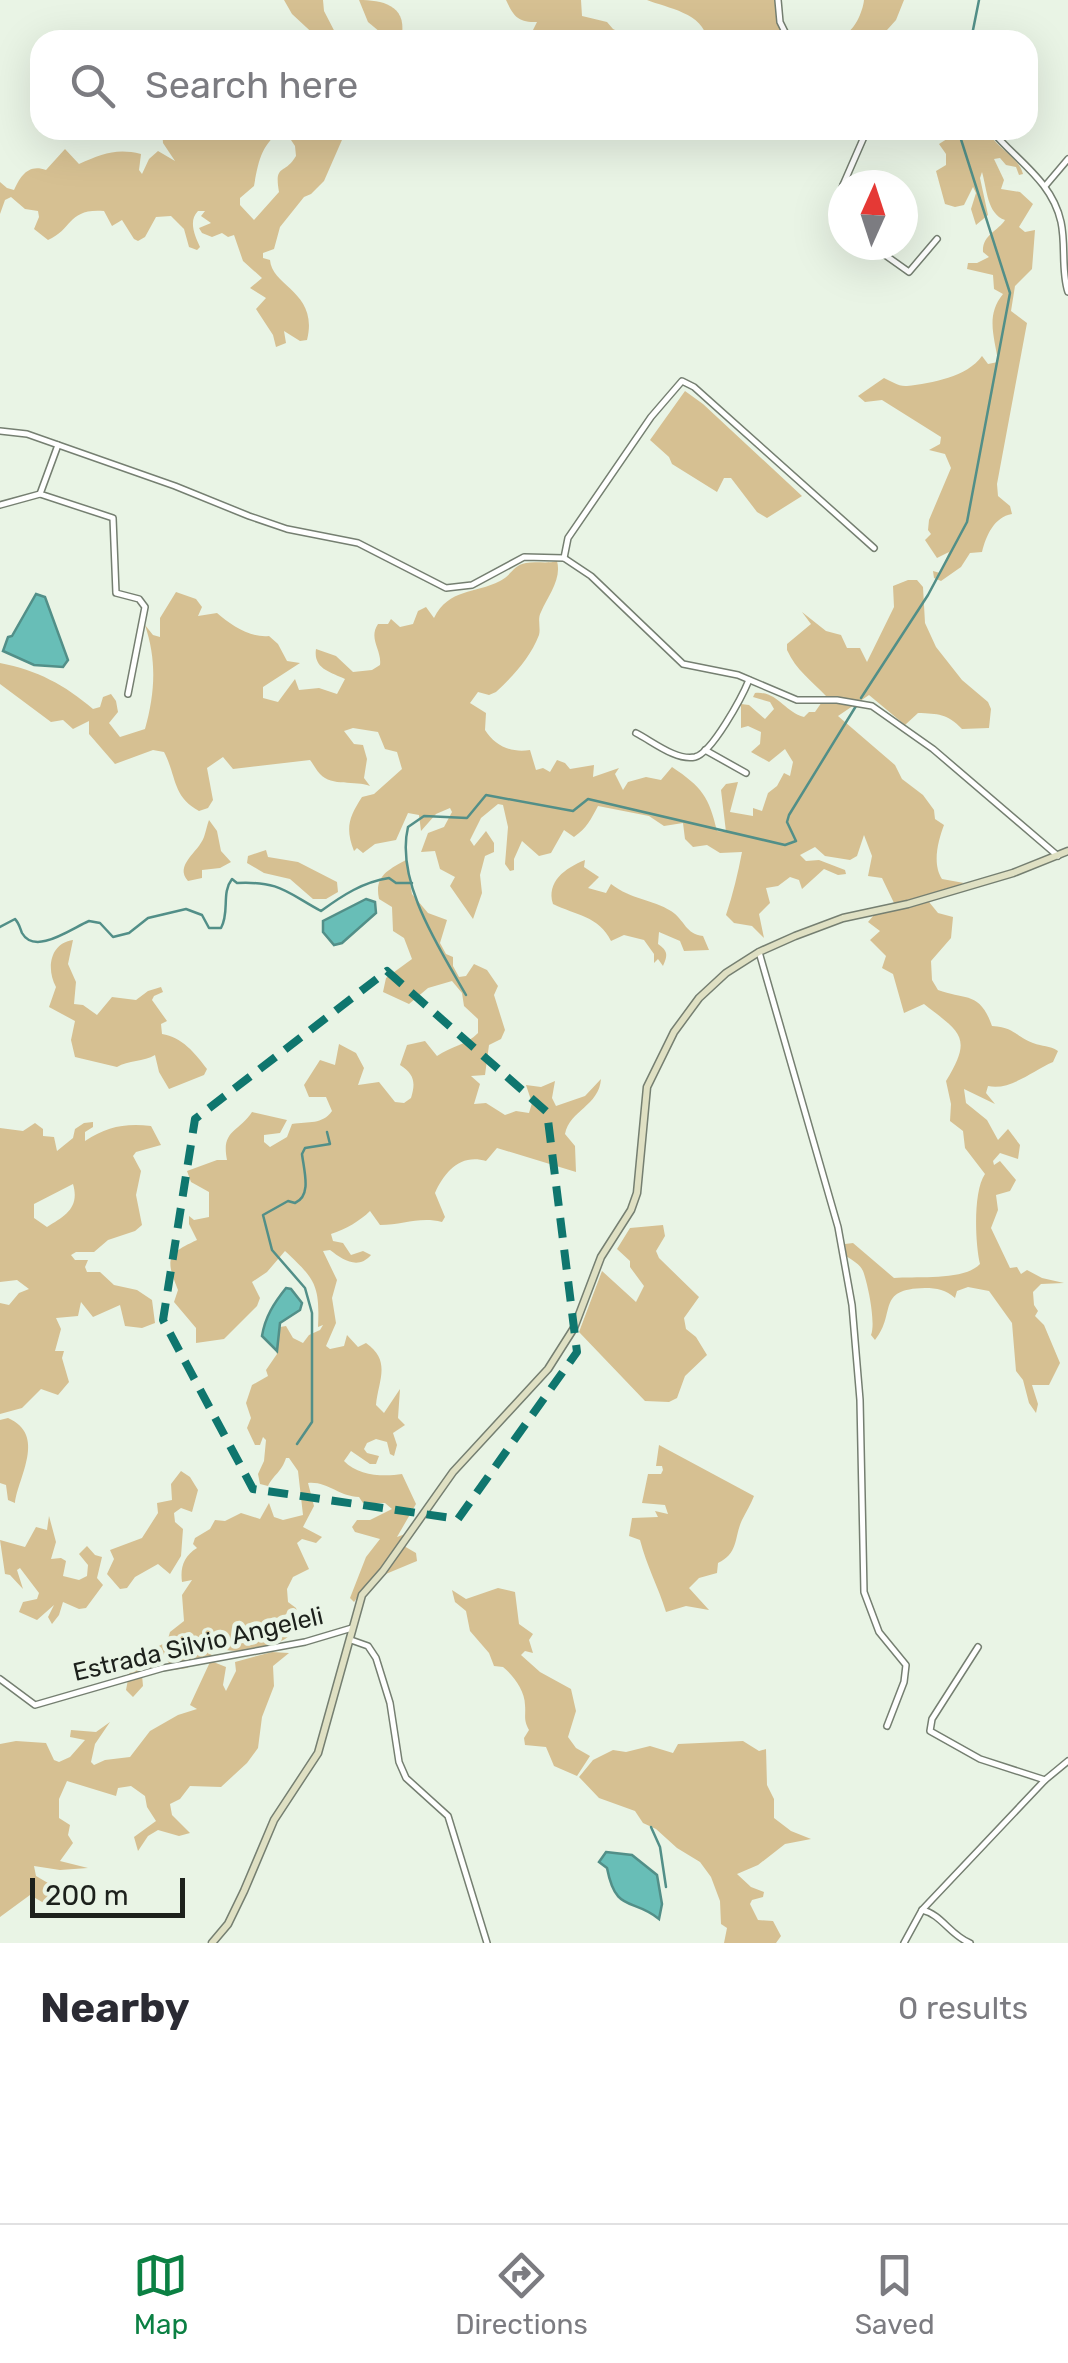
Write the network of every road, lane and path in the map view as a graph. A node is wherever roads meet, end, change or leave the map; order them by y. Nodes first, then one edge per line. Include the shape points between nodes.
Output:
1 (778, 0) edge
2 (784, 30) edge
3 (863, 140) edge
4 (1002, 140) edge
5 (1068, 159) edge
6 (850, 170) edge
7 (1046, 184) junction
8 (938, 239) dead end
9 (893, 260) edge
10 (1068, 292) edge
11 (0, 431) edge
12 (58, 445) junction
13 (40, 494) junction
14 (0, 505) edge
15 (874, 548) dead end
16 (564, 558) junction
17 (748, 680) junction
18 (128, 694) dead end
19 (636, 733) dead end
20 (705, 750) junction
21 (746, 774) dead end
22 (1068, 851) edge
23 (1058, 856) junction
24 (759, 952) junction
25 (354, 1627) junction
26 (351, 1640) junction
27 (978, 1647) dead end
28 (0, 1679) edge
29 (887, 1726) dead end
30 (1068, 1762) edge
31 (1045, 1780) junction
32 (922, 1910) junction
33 (212, 1943) edge
34 (487, 1943) edge
35 (904, 1943) edge
36 (970, 1943) edge

1 - 2 street
3 - 6 street
4 - 7 street
5 - 7 street
7 - 10 street via 1062,225
8 - 9 street via 909,272
11 - 12 street
12 - 13 street
12 - 16 street via 249,516 358,543 446,588 472,584 524,557
13 - 14 street
13 - 18 street via 115,520 116,593 145,607
15 - 16 street via 682,381 568,538
16 - 17 street via 682,664
17 - 20 street
17 - 23 street via 797,700 872,706
19 - 20 street via 684,756
20 - 21 street
22 - 23 main road
23 - 24 main road via 843,918
24 - 25 main road via 708,988 658,1060 646,1087 637,1193 562,1349 453,1472 362,1595
24 - 29 street via 838,1226 852,1305 864,1592 879,1632 906,1665
25 - 26 main road
25 - 28 street, Estrada Silvio Angeleli via 163,1668 34,1705
26 - 33 main road via 318,1753 274,1820
26 - 34 street via 368,1646 376,1658 406,1778 448,1816
27 - 31 street via 930,1730 980,1760
30 - 31 street
31 - 32 street
32 - 35 street
32 - 36 street

